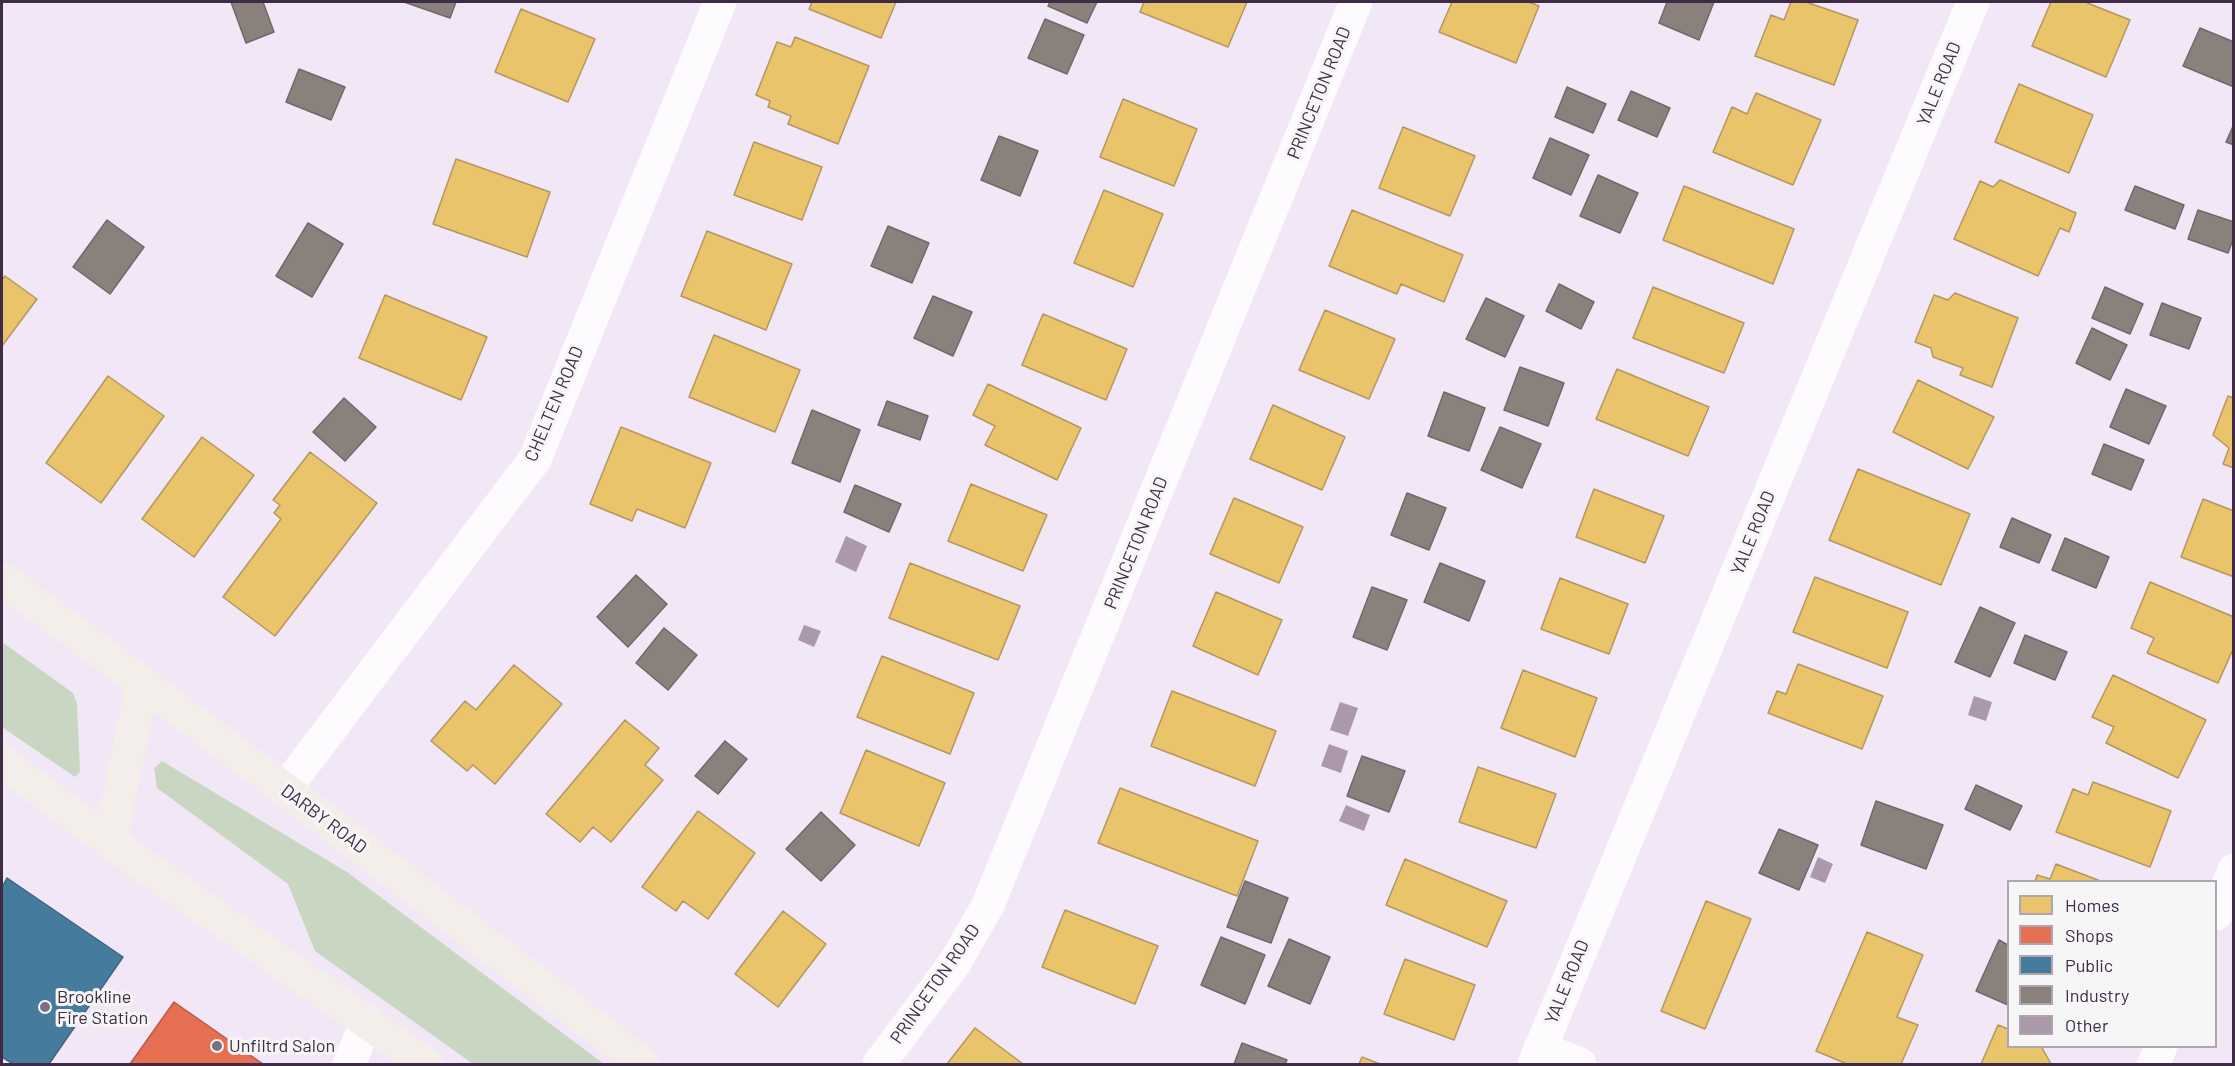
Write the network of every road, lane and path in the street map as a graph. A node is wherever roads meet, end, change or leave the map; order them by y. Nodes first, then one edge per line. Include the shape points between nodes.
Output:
1 (720, 2) edge
2 (1356, 2) edge
3 (1973, 2) edge
4 (2, 579) edge
5 (142, 685) junction
6 (2, 762) edge
7 (285, 789) junction
8 (110, 842) junction
9 (2234, 870) edge
10 (2217, 912) edge
11 (367, 1022) junction
12 (2161, 1048) edge
13 (1537, 1056) edge
14 (349, 1065) edge
15 (426, 1065) edge
16 (642, 1065) edge
17 (879, 1065) edge
18 (1580, 1065) edge
19 (2154, 1065) edge

1 - 7 street, CHELTEN ROAD via 534,459
2 - 17 street, PRINCETON ROAD via 988,905 954,964
3 - 13 street, YALE ROAD
4 - 5 main road, DARBY ROAD
5 - 7 main road, DARBY ROAD
5 - 8 main road
6 - 8 main road
7 - 16 main road, DARBY ROAD
8 - 11 main road
9 - 10 street
11 - 14 street
11 - 15 main road
12 - 19 street
13 - 18 street

